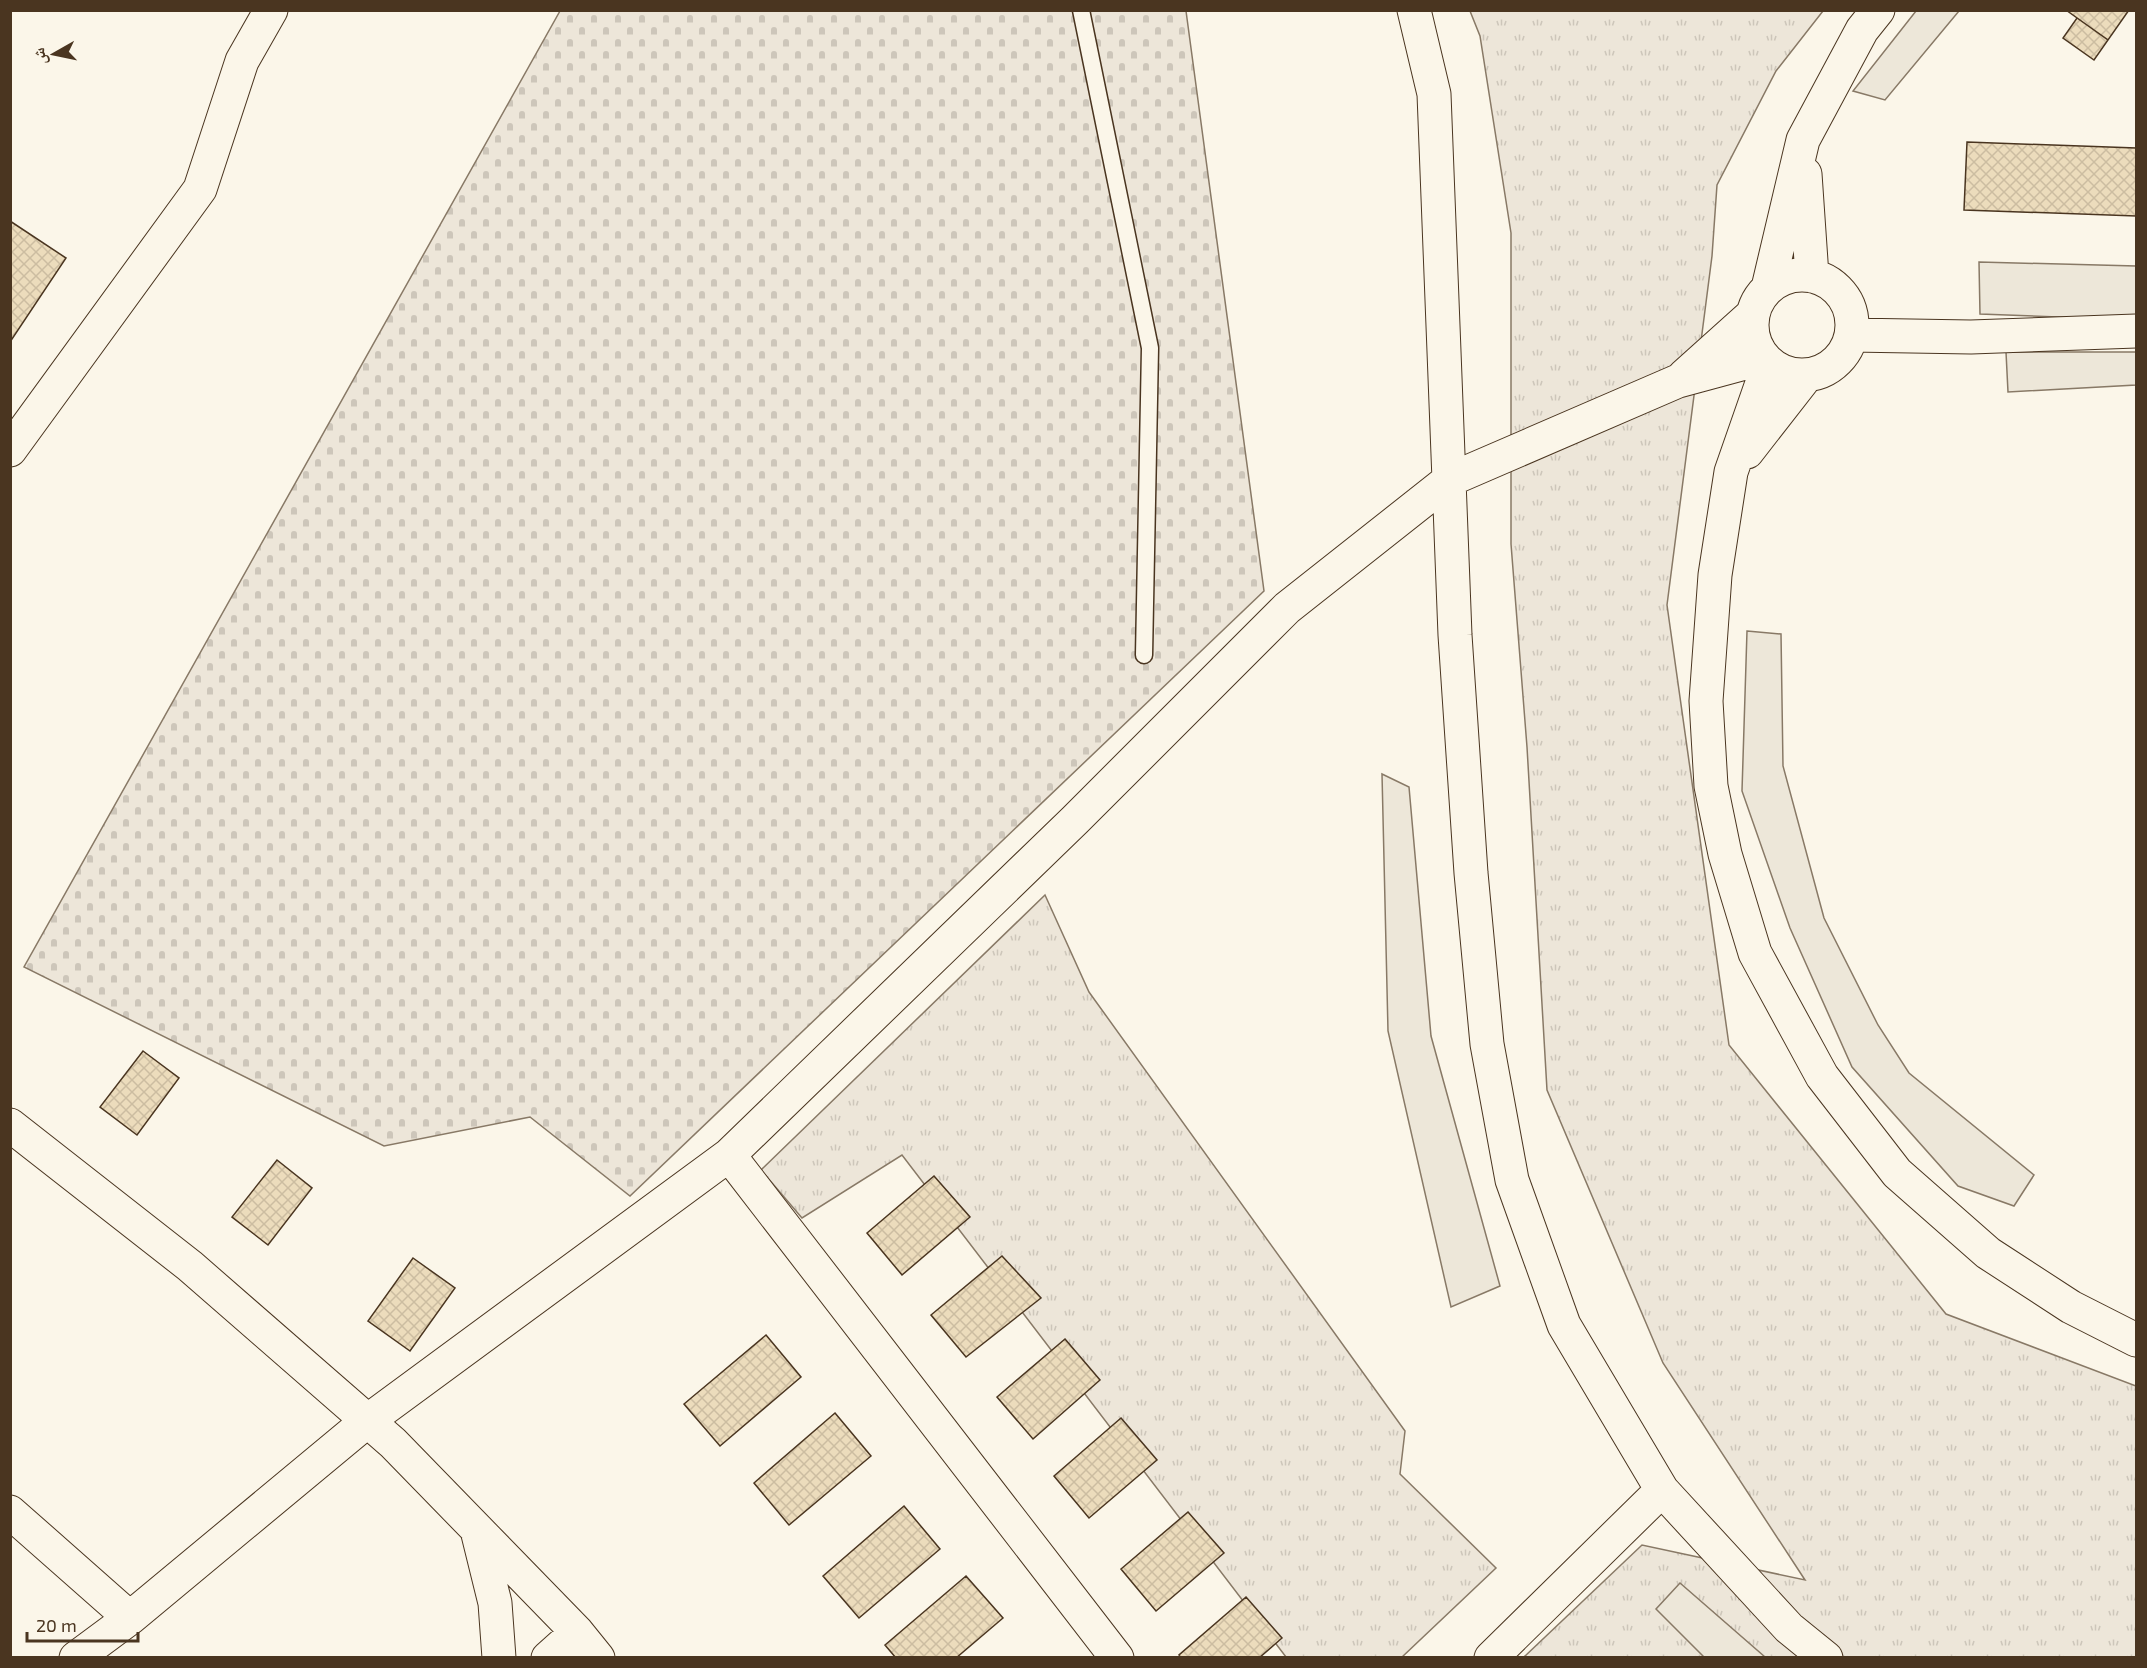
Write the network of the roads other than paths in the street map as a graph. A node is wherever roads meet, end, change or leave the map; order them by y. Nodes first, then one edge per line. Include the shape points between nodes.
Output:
1 (272, 10) edge
2 (1081, 10) edge
3 (1414, 10) edge
4 (1878, 10) edge
5 (1803, 140) junction
6 (1812, 276) junction
7 (1760, 301) junction
8 (2136, 331) edge
9 (1851, 335) junction
10 (1766, 361) junction
11 (1807, 375) junction
12 (1678, 381) junction
13 (14, 438) edge
14 (1731, 472) junction
15 (1449, 480) junction
16 (1144, 655) dead end
17 (10, 1125) edge
18 (729, 1155) junction
19 (2136, 1340) edge
20 (366, 1422) junction
21 (1662, 1490) junction
22 (10, 1512) edge
23 (477, 1530) junction
24 (130, 1618) junction
25 (588, 1650) edge
26 (76, 1658) edge
27 (499, 1658) edge
28 (548, 1658) edge
29 (1117, 1658) edge
30 (1491, 1658) edge
31 (1826, 1658) edge

1 - 13 street via 242,61 200,189
2 - 16 lane via 1150,348
3 - 15 street via 1434,94
4 - 5 street via 1862,30
5 - 6 street
5 - 7 street
6 - 7 street via 1781,279
6 - 9 street via 1839,291 1847,304
7 - 10 street via 1752,330
7 - 12 street
8 - 9 street via 1971,337
9 - 11 street via 1836,362
10 - 11 street via 1787,373
10 - 12 street
10 - 14 street
11 - 14 street
12 - 15 street
14 - 19 street via 1715,575 1706,700 1710,775 1725,854 1755,953 1822,1076 1897,1173 1988,1253 2071,1307
15 - 18 street via 1287,608 1067,829
15 - 21 street via 1471,873 1487,1044 1512,1180 1564,1325
17 - 20 street via 190,1266
18 - 20 street
18 - 29 street
20 - 23 street via 393,1443
20 - 24 street
21 - 30 street
21 - 31 street via 1788,1628
22 - 24 street
23 - 25 street
23 - 27 street via 495,1603
24 - 26 street
25 - 28 street

